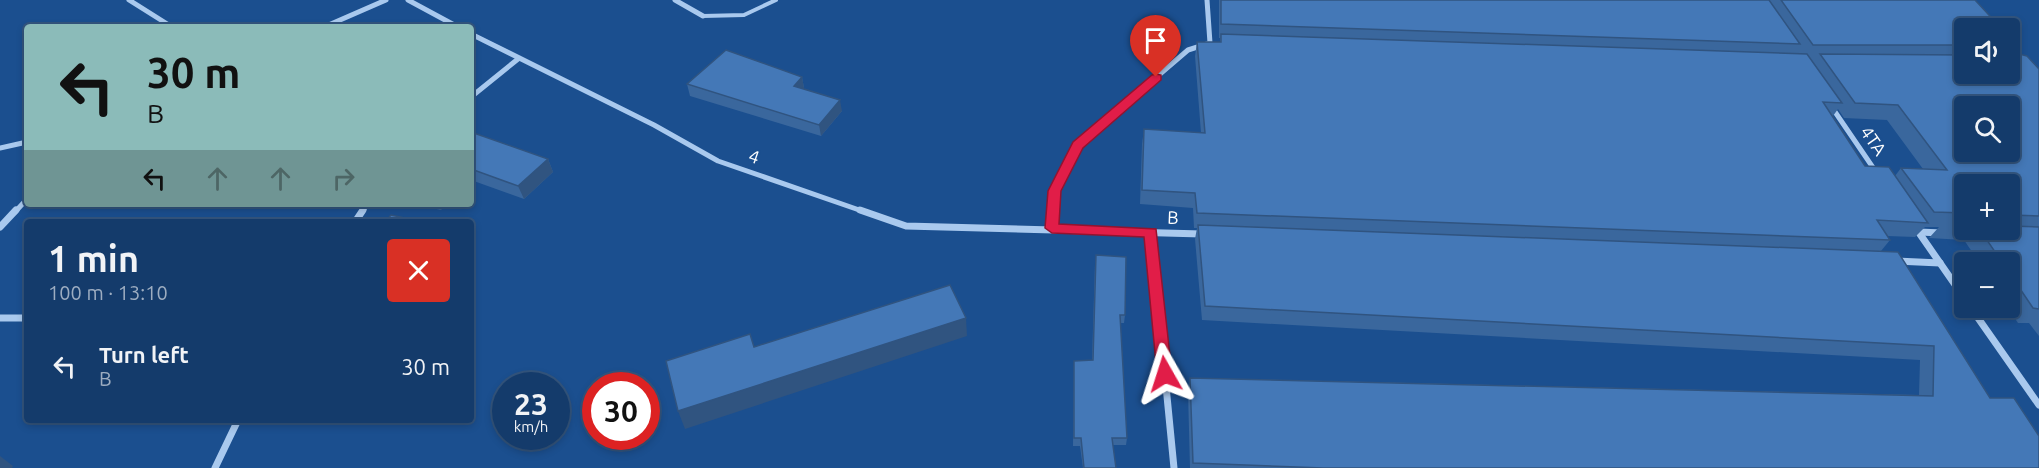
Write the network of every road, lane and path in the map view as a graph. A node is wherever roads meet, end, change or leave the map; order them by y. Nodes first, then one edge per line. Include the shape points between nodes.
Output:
1 (129, 0) edge
2 (387, 0) edge
3 (408, 0) edge
4 (675, 0) edge
5 (777, 0) edge
6 (1207, 0) edge
7 (703, 16) joint
8 (167, 24) edge
9 (331, 24) edge
10 (452, 24) edge
11 (474, 36) edge
12 (1210, 43) junction
13 (1221, 43) edge
14 (518, 59) junction
15 (474, 95) edge
16 (1827, 101) edge
17 (24, 142) edge
18 (0, 148) edge
19 (1880, 176) edge
20 (24, 202) edge
21 (1912, 223) edge
22 (0, 227) edge
23 (1052, 228) junction
24 (1151, 232) junction
25 (1919, 232) junction
26 (1952, 234) dead end
27 (1210, 235) edge
28 (1892, 261) edge
29 (1940, 263) junction
30 (1954, 283) edge
31 (0, 318) edge
32 (24, 318) edge
33 (1978, 318) edge
34 (2039, 405) edge
35 (237, 423) edge
36 (215, 468) edge
37 (1174, 468) edge

1 - 8 street
2 - 9 street
3 - 10 street
4 - 7 street
5 - 7 lane via 744,15
6 - 12 street
11 - 14 street, 4
12 - 13 street
12 - 23 street via 1188,50 1077,145 1055,191
14 - 15 street
14 - 23 street, 4 via 718,161 906,226
16 - 19 street, 4TA
17 - 18 street
20 - 22 street
21 - 25 street
23 - 24 street, B
24 - 27 street, B
24 - 37 street
25 - 26 street
25 - 29 street
28 - 29 street
29 - 30 street
31 - 32 street
33 - 34 street
35 - 36 street

